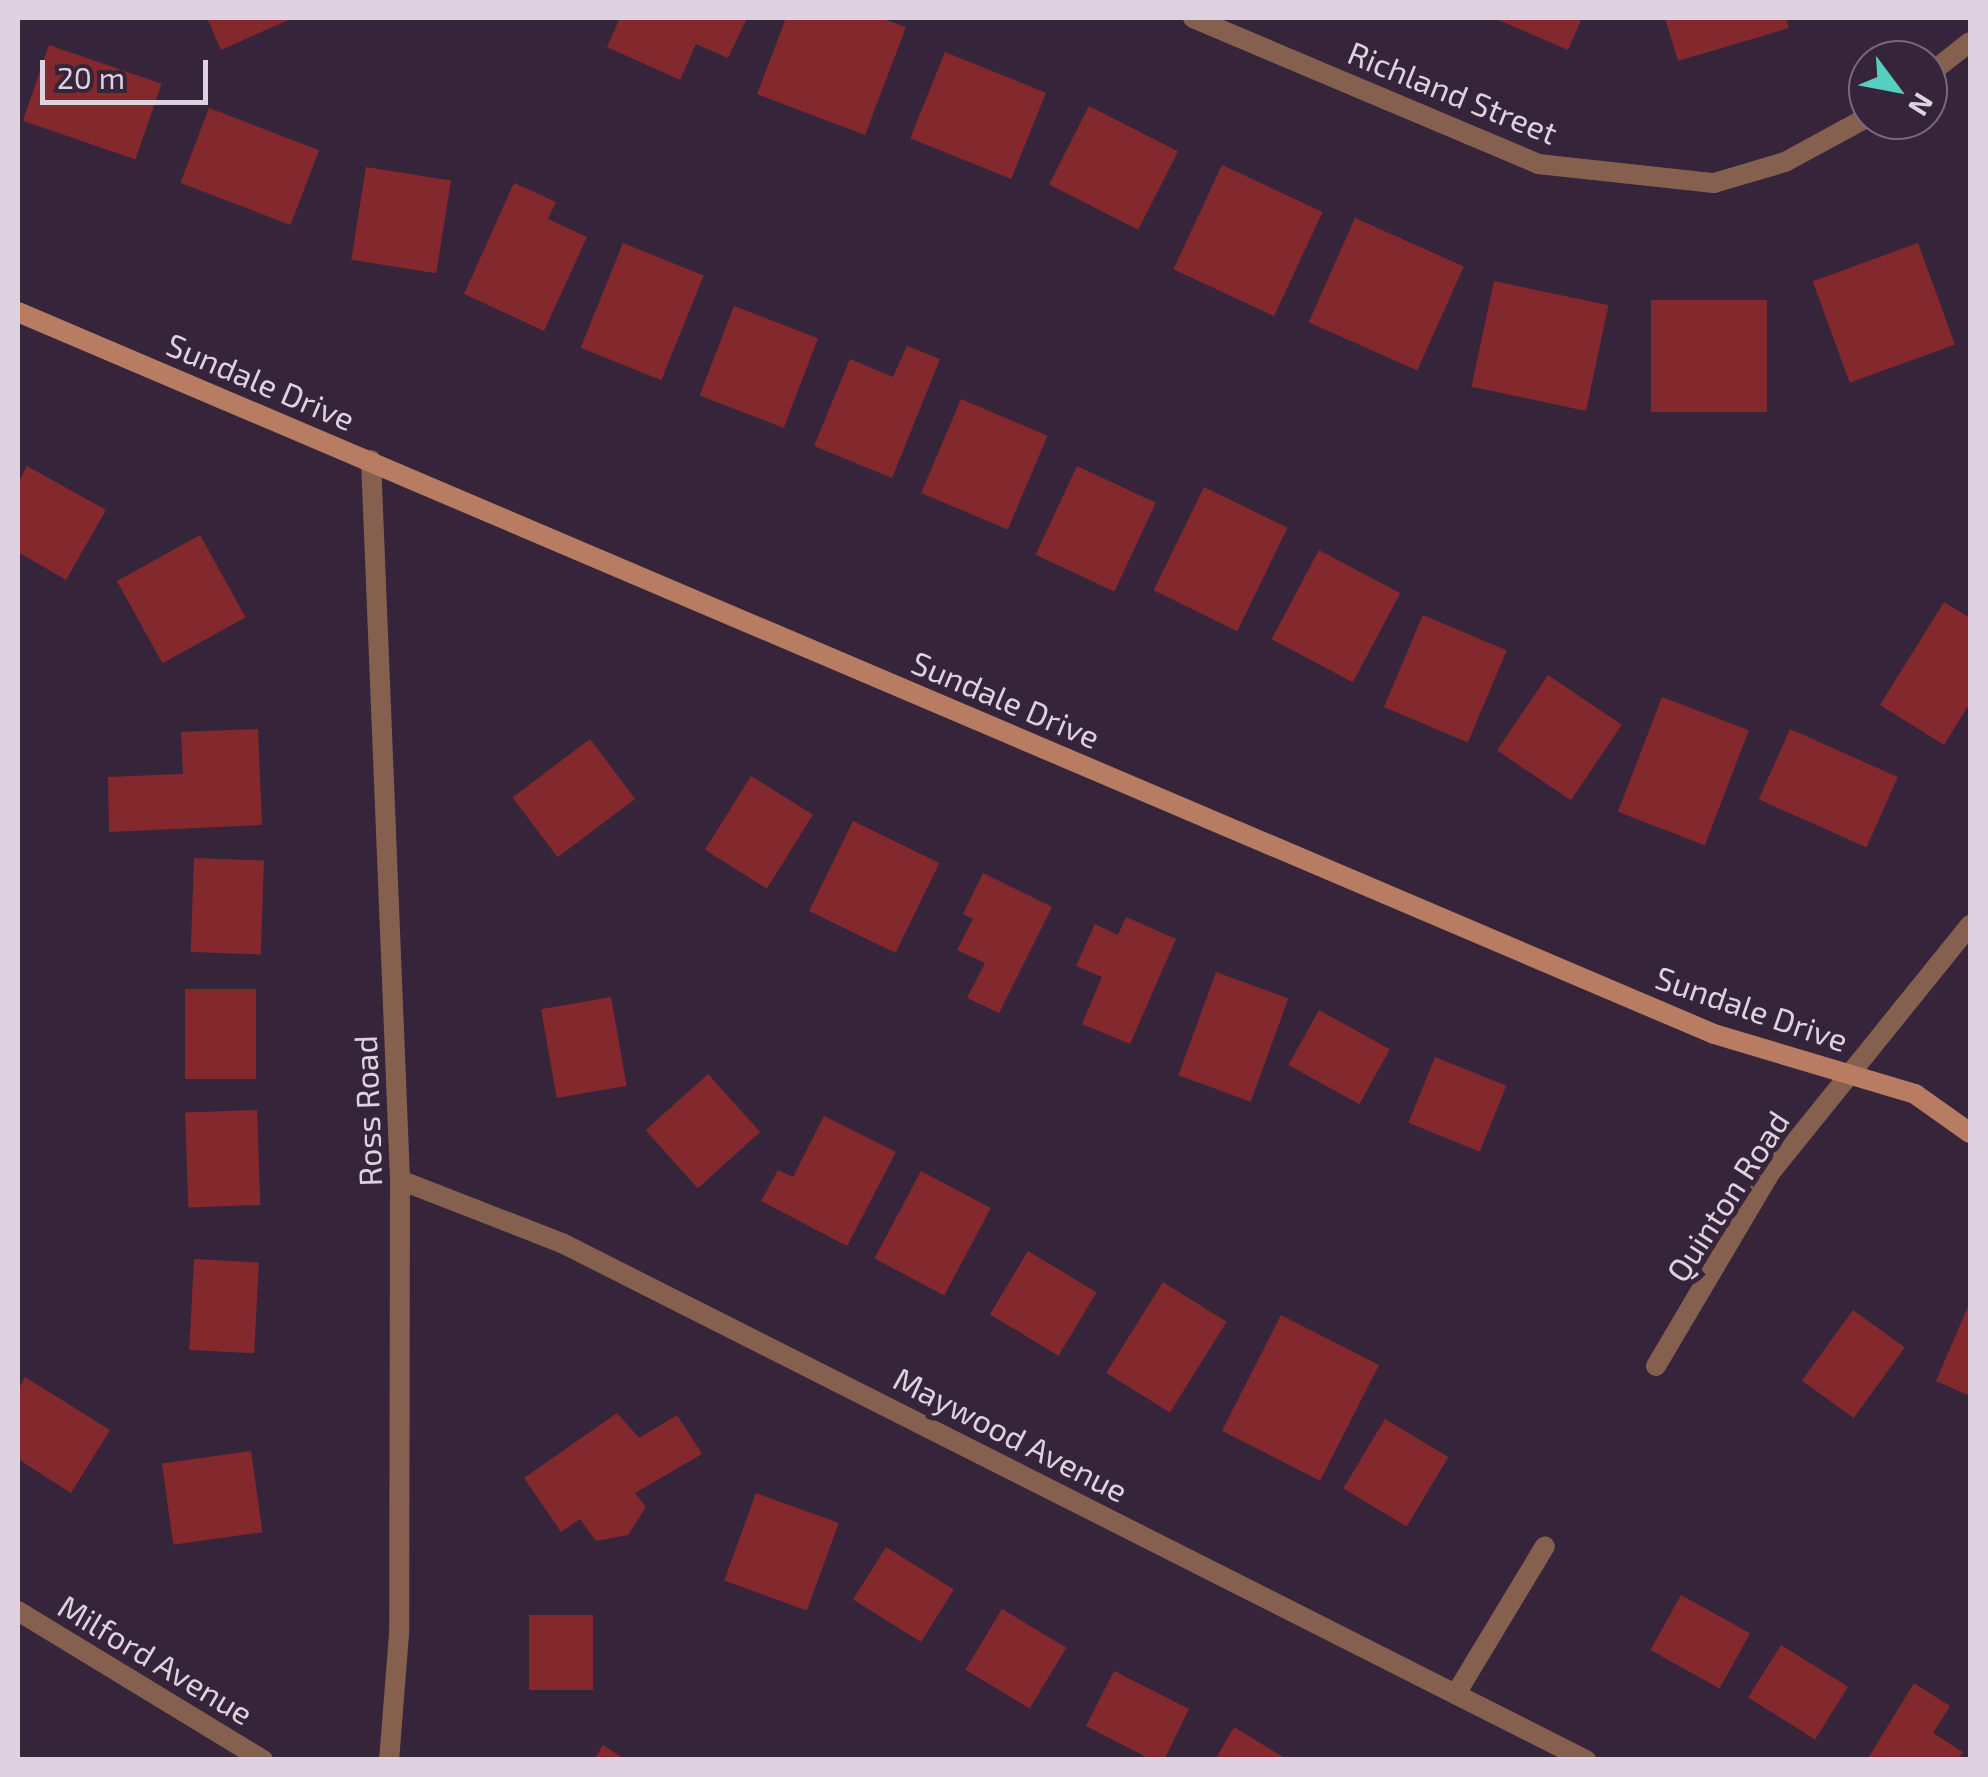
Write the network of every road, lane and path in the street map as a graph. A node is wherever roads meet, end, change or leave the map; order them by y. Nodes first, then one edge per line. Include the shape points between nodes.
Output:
1 (1193, 18) edge
2 (1970, 42) edge
3 (1948, 59) edge
4 (1848, 128) edge
5 (18, 312) edge
6 (371, 460) junction
7 (1970, 925) edge
8 (1849, 1072) junction
9 (1970, 1134) edge
10 (400, 1180) junction
11 (1656, 1366) dead end
12 (1545, 1546) dead end
13 (18, 1611) edge
14 (1458, 1692) junction
15 (263, 1760) edge
16 (389, 1760) edge
17 (1586, 1760) edge

1 - 4 street, Richland Street via 1538,164 1714,183 1785,162
2 - 3 street
5 - 6 street, Sundale Drive
6 - 8 street, Sundale Drive via 1714,1034
6 - 10 street, Ross Road
7 - 8 street, Quinton Road
8 - 9 street, Sundale Drive via 1915,1094
8 - 11 street, Quinton Road via 1770,1172
10 - 14 street, Maywood Avenue via 564,1244
10 - 16 street, Ross Road via 399,1634
12 - 14 street
13 - 15 street, Milford Avenue
14 - 17 street, Maywood Avenue

